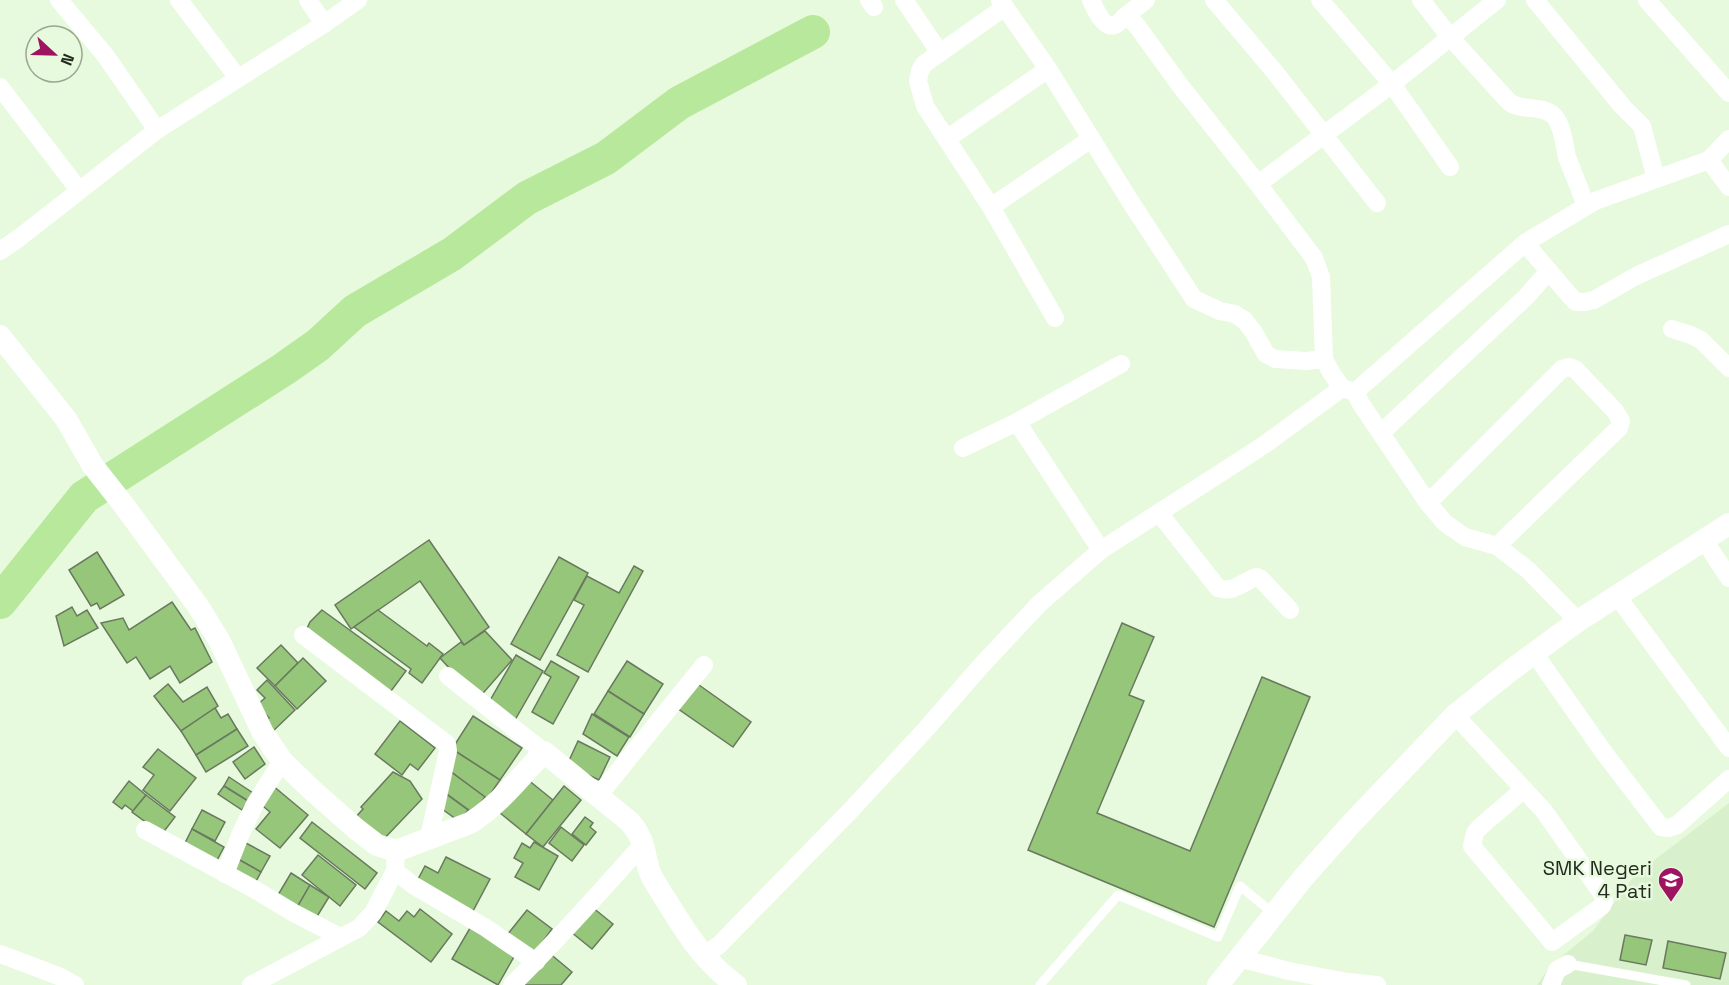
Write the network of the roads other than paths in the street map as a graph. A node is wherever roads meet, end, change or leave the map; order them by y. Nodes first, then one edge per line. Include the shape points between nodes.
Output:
1 (59, 0) edge
2 (179, 0) edge
3 (308, 0) edge
4 (358, 0) edge
5 (904, 0) edge
6 (1091, 0) edge
7 (1146, 0) edge
8 (1214, 0) edge
9 (1320, 0) edge
10 (1422, 0) edge
11 (1497, 0) edge
12 (1535, 0) edge
13 (1647, 0) edge
14 (1002, 3) edge
15 (1127, 15) junction
16 (324, 24) junction
17 (1450, 37) junction
18 (940, 53) junction
19 (1048, 69) junction
20 (238, 78) junction
21 (1392, 84) junction
22 (0, 87) edge
23 (1729, 93) edge
24 (157, 130) junction
25 (1324, 134) junction
26 (948, 138) junction
27 (1091, 139) junction
28 (1729, 139) edge
29 (1709, 160) junction
30 (1450, 167) dead end
31 (1656, 178) junction
32 (1258, 184) junction
33 (1729, 187) edge
34 (79, 190) junction
35 (1377, 203) dead end
36 (1586, 206) junction
37 (992, 207) junction
38 (1729, 234) edge
39 (1525, 243) junction
40 (0, 251) edge
41 (1549, 271) junction
42 (1055, 318) dead end
43 (1672, 329) dead end
44 (0, 336) edge
45 (1324, 359) junction
46 (1121, 364) dead end
47 (1729, 368) edge
48 (1349, 390) junction
49 (1017, 422) junction
50 (1381, 432) junction
51 (963, 448) dead end
52 (1428, 503) junction
53 (1159, 513) junction
54 (1729, 524) edge
55 (1704, 540) junction
56 (1497, 546) junction
57 (1101, 550) junction
58 (1729, 578) edge
59 (1617, 596) junction
60 (1290, 610) dead end
61 (1578, 621) junction
62 (303, 635) dead end
63 (1534, 653) junction
64 (704, 665) dead end
65 (448, 676) dead end
66 (1455, 715) junction
67 (1729, 748) edge
68 (544, 752) junction
69 (282, 761) junction
70 (1729, 779) edge
71 (1524, 789) junction
72 (599, 795) junction
73 (145, 830) dead end
74 (429, 838) junction
75 (643, 844) junction
76 (395, 861) junction
77 (225, 874) junction
78 (1275, 914) junction
79 (340, 937) junction
80 (0, 954) edge
81 (703, 956) junction
82 (1239, 958) junction
83 (536, 962) junction
84 (1568, 964) joint
85 (75, 985) edge
86 (251, 985) edge
87 (512, 985) edge
88 (736, 985) edge
89 (1040, 985) edge
90 (1218, 985) edge
91 (1377, 985) edge
92 (1551, 985) edge
93 (1686, 985) edge

1 - 24 street via 105,55
2 - 20 street
3 - 16 street
4 - 16 street
5 - 18 street
6 - 15 street via 1105,23 1116,24
7 - 15 street
8 - 25 street
9 - 21 street
10 - 17 street
11 - 17 street
12 - 31 street via 1642,126
13 - 23 street
14 - 18 street
14 - 19 street
15 - 32 street
16 - 20 street
17 - 21 street
17 - 36 street via 1509,102 1554,116
18 - 26 street via 924,64 918,81 926,106
19 - 26 street
19 - 27 street
20 - 24 street
21 - 25 street
21 - 30 street
22 - 34 street
24 - 34 street
25 - 32 street
25 - 35 street
26 - 37 street
27 - 37 street
27 - 45 street via 1194,299 1245,320 1266,354 1275,359
28 - 29 street
29 - 31 street
29 - 33 street
31 - 36 street
32 - 45 street via 1314,258 1321,276
34 - 40 street
36 - 39 street
37 - 42 street
38 - 41 street via 1585,302 1576,302
39 - 41 street
39 - 48 street
41 - 50 street
43 - 47 street via 1701,340
44 - 69 street via 66,419 93,466 198,606
45 - 48 street via 1332,374
46 - 49 street
48 - 50 street
48 - 53 street
49 - 51 street
49 - 57 street
50 - 52 street
52 - 56 street via 1465,537
52 - 56 street via 1562,369 1575,369 1616,411 1621,421 1619,428
53 - 57 street
53 - 60 street via 1218,588 1231,590 1257,577
54 - 55 street
55 - 58 street
55 - 59 street
56 - 61 street via 1528,570
57 - 81 street via 1039,604 850,811 719,945
59 - 61 street
59 - 67 street
61 - 63 street
62 - 74 street via 447,744
63 - 66 street
63 - 70 street via 1660,827 1677,825
64 - 72 street
65 - 68 street
66 - 71 street
66 - 78 street via 1351,824
68 - 72 street
68 - 74 street via 479,817
69 - 76 street
69 - 77 street via 255,804
71 - 71 street via 1544,811 1604,898 1602,906 1552,942 1472,846 1480,827
72 - 75 street via 630,822
73 - 77 street
74 - 76 street
75 - 81 street via 652,877
75 - 83 street
76 - 79 street via 373,913 359,928
76 - 83 street via 412,885
77 - 79 street
78 - 82 street
78 - 89 lane via 1239,886 1218,937 1118,895
79 - 86 street
80 - 85 street
81 - 88 street
82 - 90 street
82 - 91 street via 1289,971
83 - 87 street
84 - 92 street via 1557,970
84 - 93 lane

